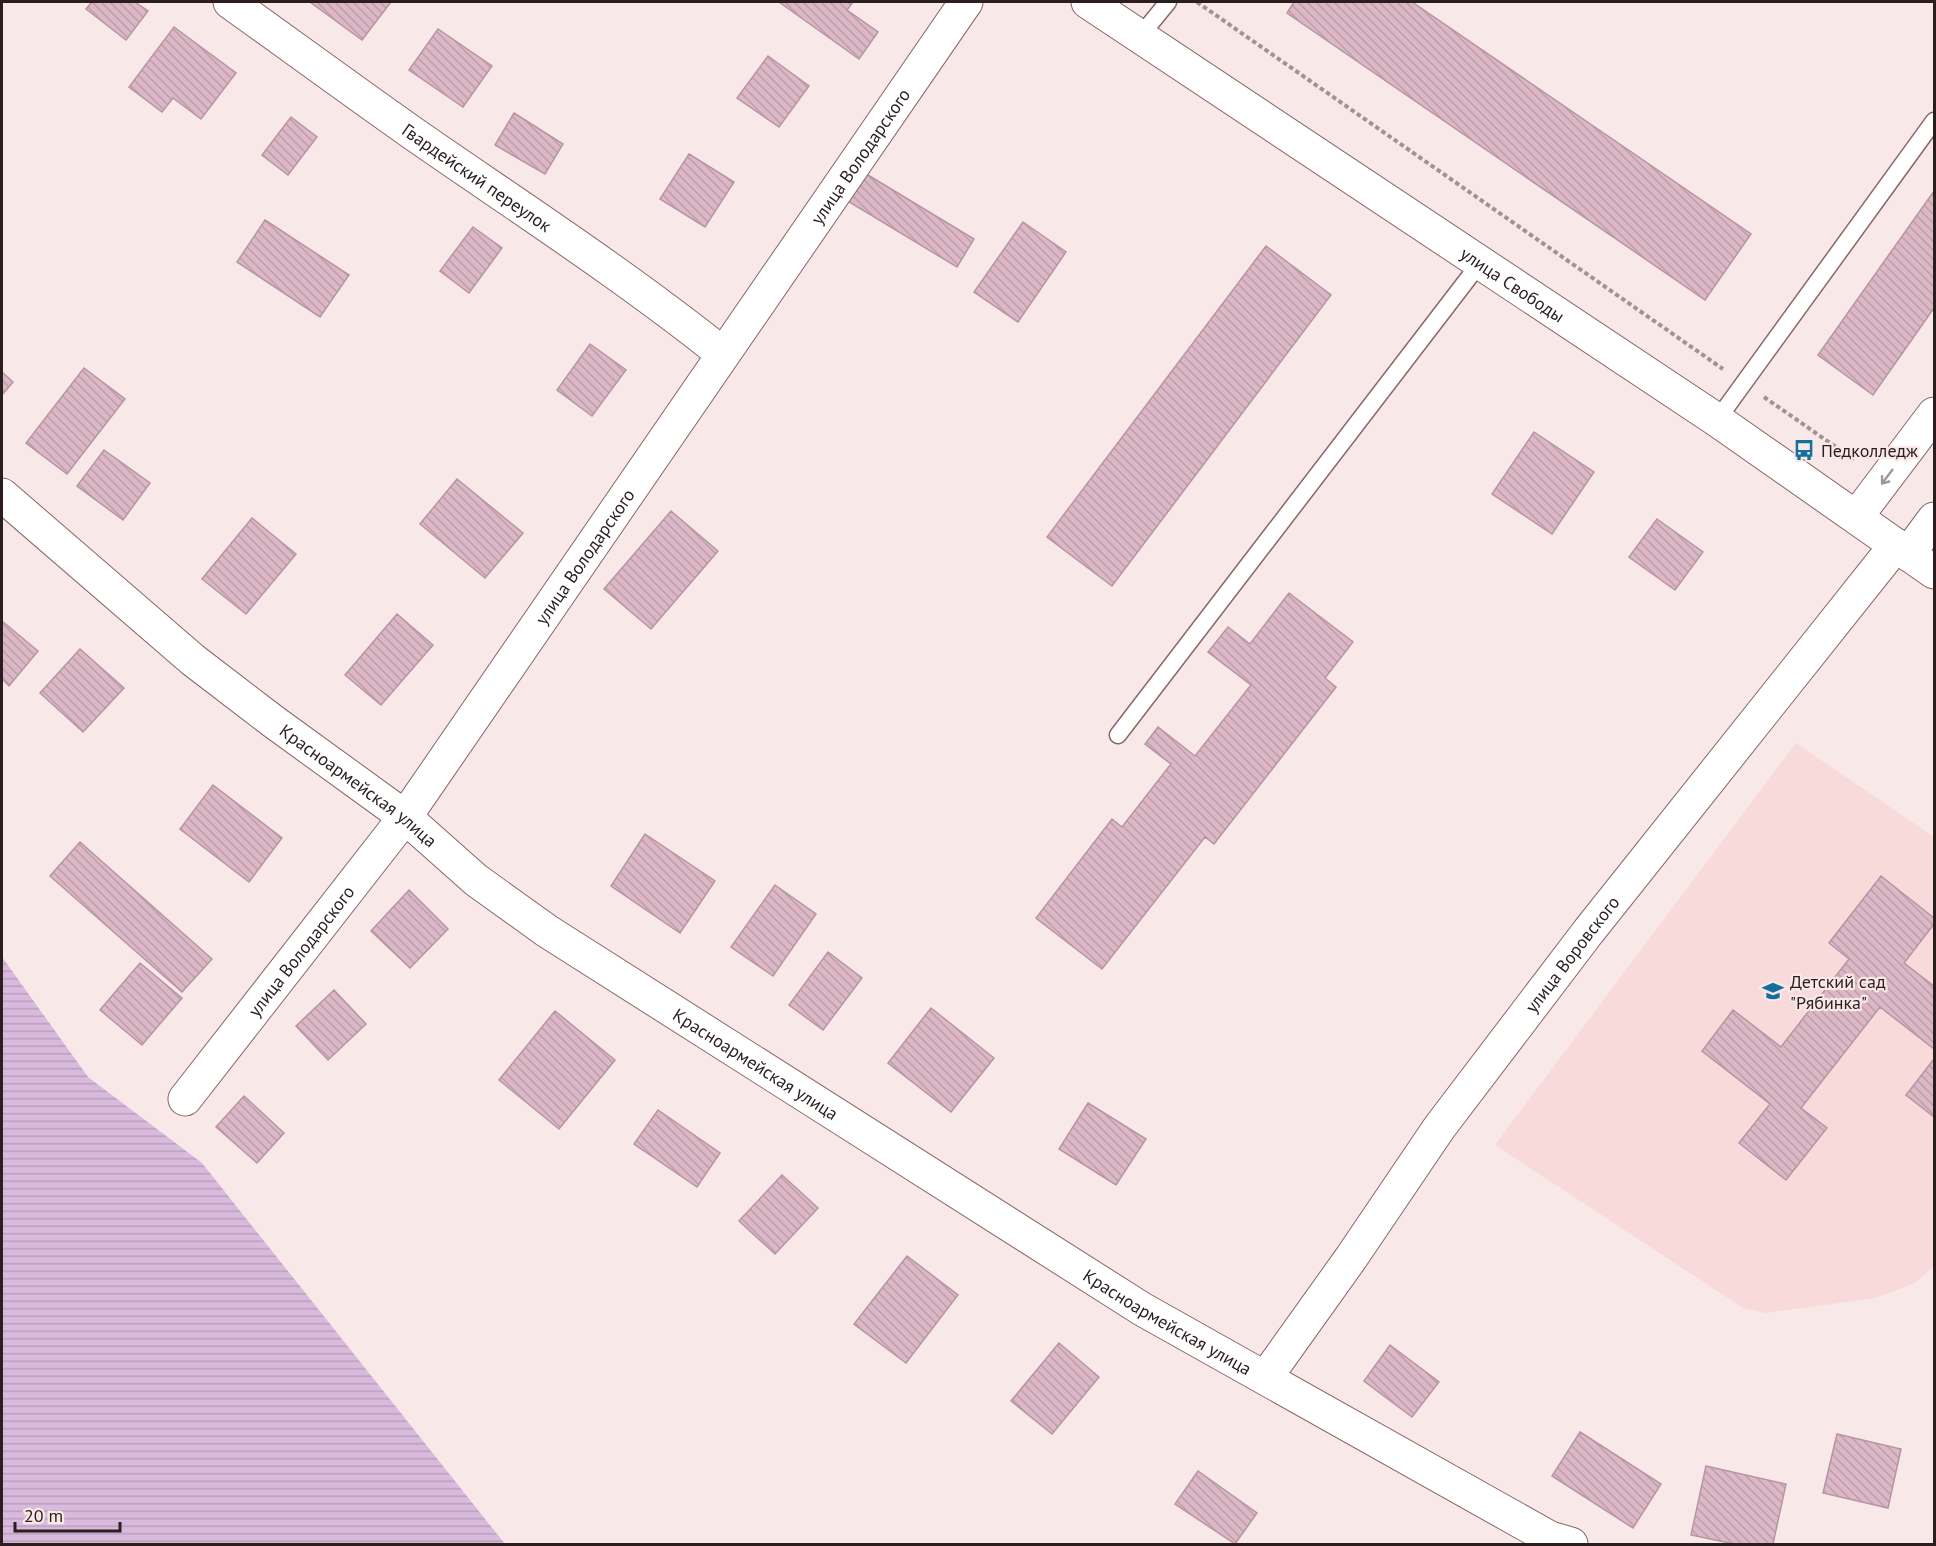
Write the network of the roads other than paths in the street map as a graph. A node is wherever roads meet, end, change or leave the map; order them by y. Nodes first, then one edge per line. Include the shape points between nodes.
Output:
1 (230, 2) edge
2 (966, 2) edge
3 (1088, 2) edge
4 (1168, 2) edge
5 (1141, 36) junction
6 (1935, 121) edge
7 (1480, 263) junction
8 (723, 354) junction
9 (1935, 414) edge
10 (1717, 420) junction
11 (2, 495) edge
12 (1857, 516) junction
13 (1935, 519) edge
14 (1902, 549) junction
15 (1935, 572) edge
16 (1118, 735) dead end
17 (405, 817) junction
18 (185, 1099) dead end
19 (1266, 1377) junction
20 (1571, 1545) edge

1 - 8 street, Гвардейский переулок via 595,258
2 - 8 street, улица Володарского
3 - 5 street, улица Свободы
4 - 5 lane
5 - 7 street, улица Свободы
6 - 10 lane
7 - 10 street, улица Свободы
7 - 16 lane
8 - 17 street, улица Володарского
9 -> 12 street
10 - 12 street, улица Свободы
11 - 17 street, Красноармейская улица via 193,660
12 - 14 street, улица Свободы
13 - 14 street, улица Воровского
14 - 15 street, улица Свободы
14 - 19 street, улица Воровского via 1588,932 1439,1128
17 - 18 street, улица Володарского
17 - 19 street, Красноармейская улица via 476,880 547,931 1142,1309
19 - 20 street, Красноармейская улица via 1550,1538

